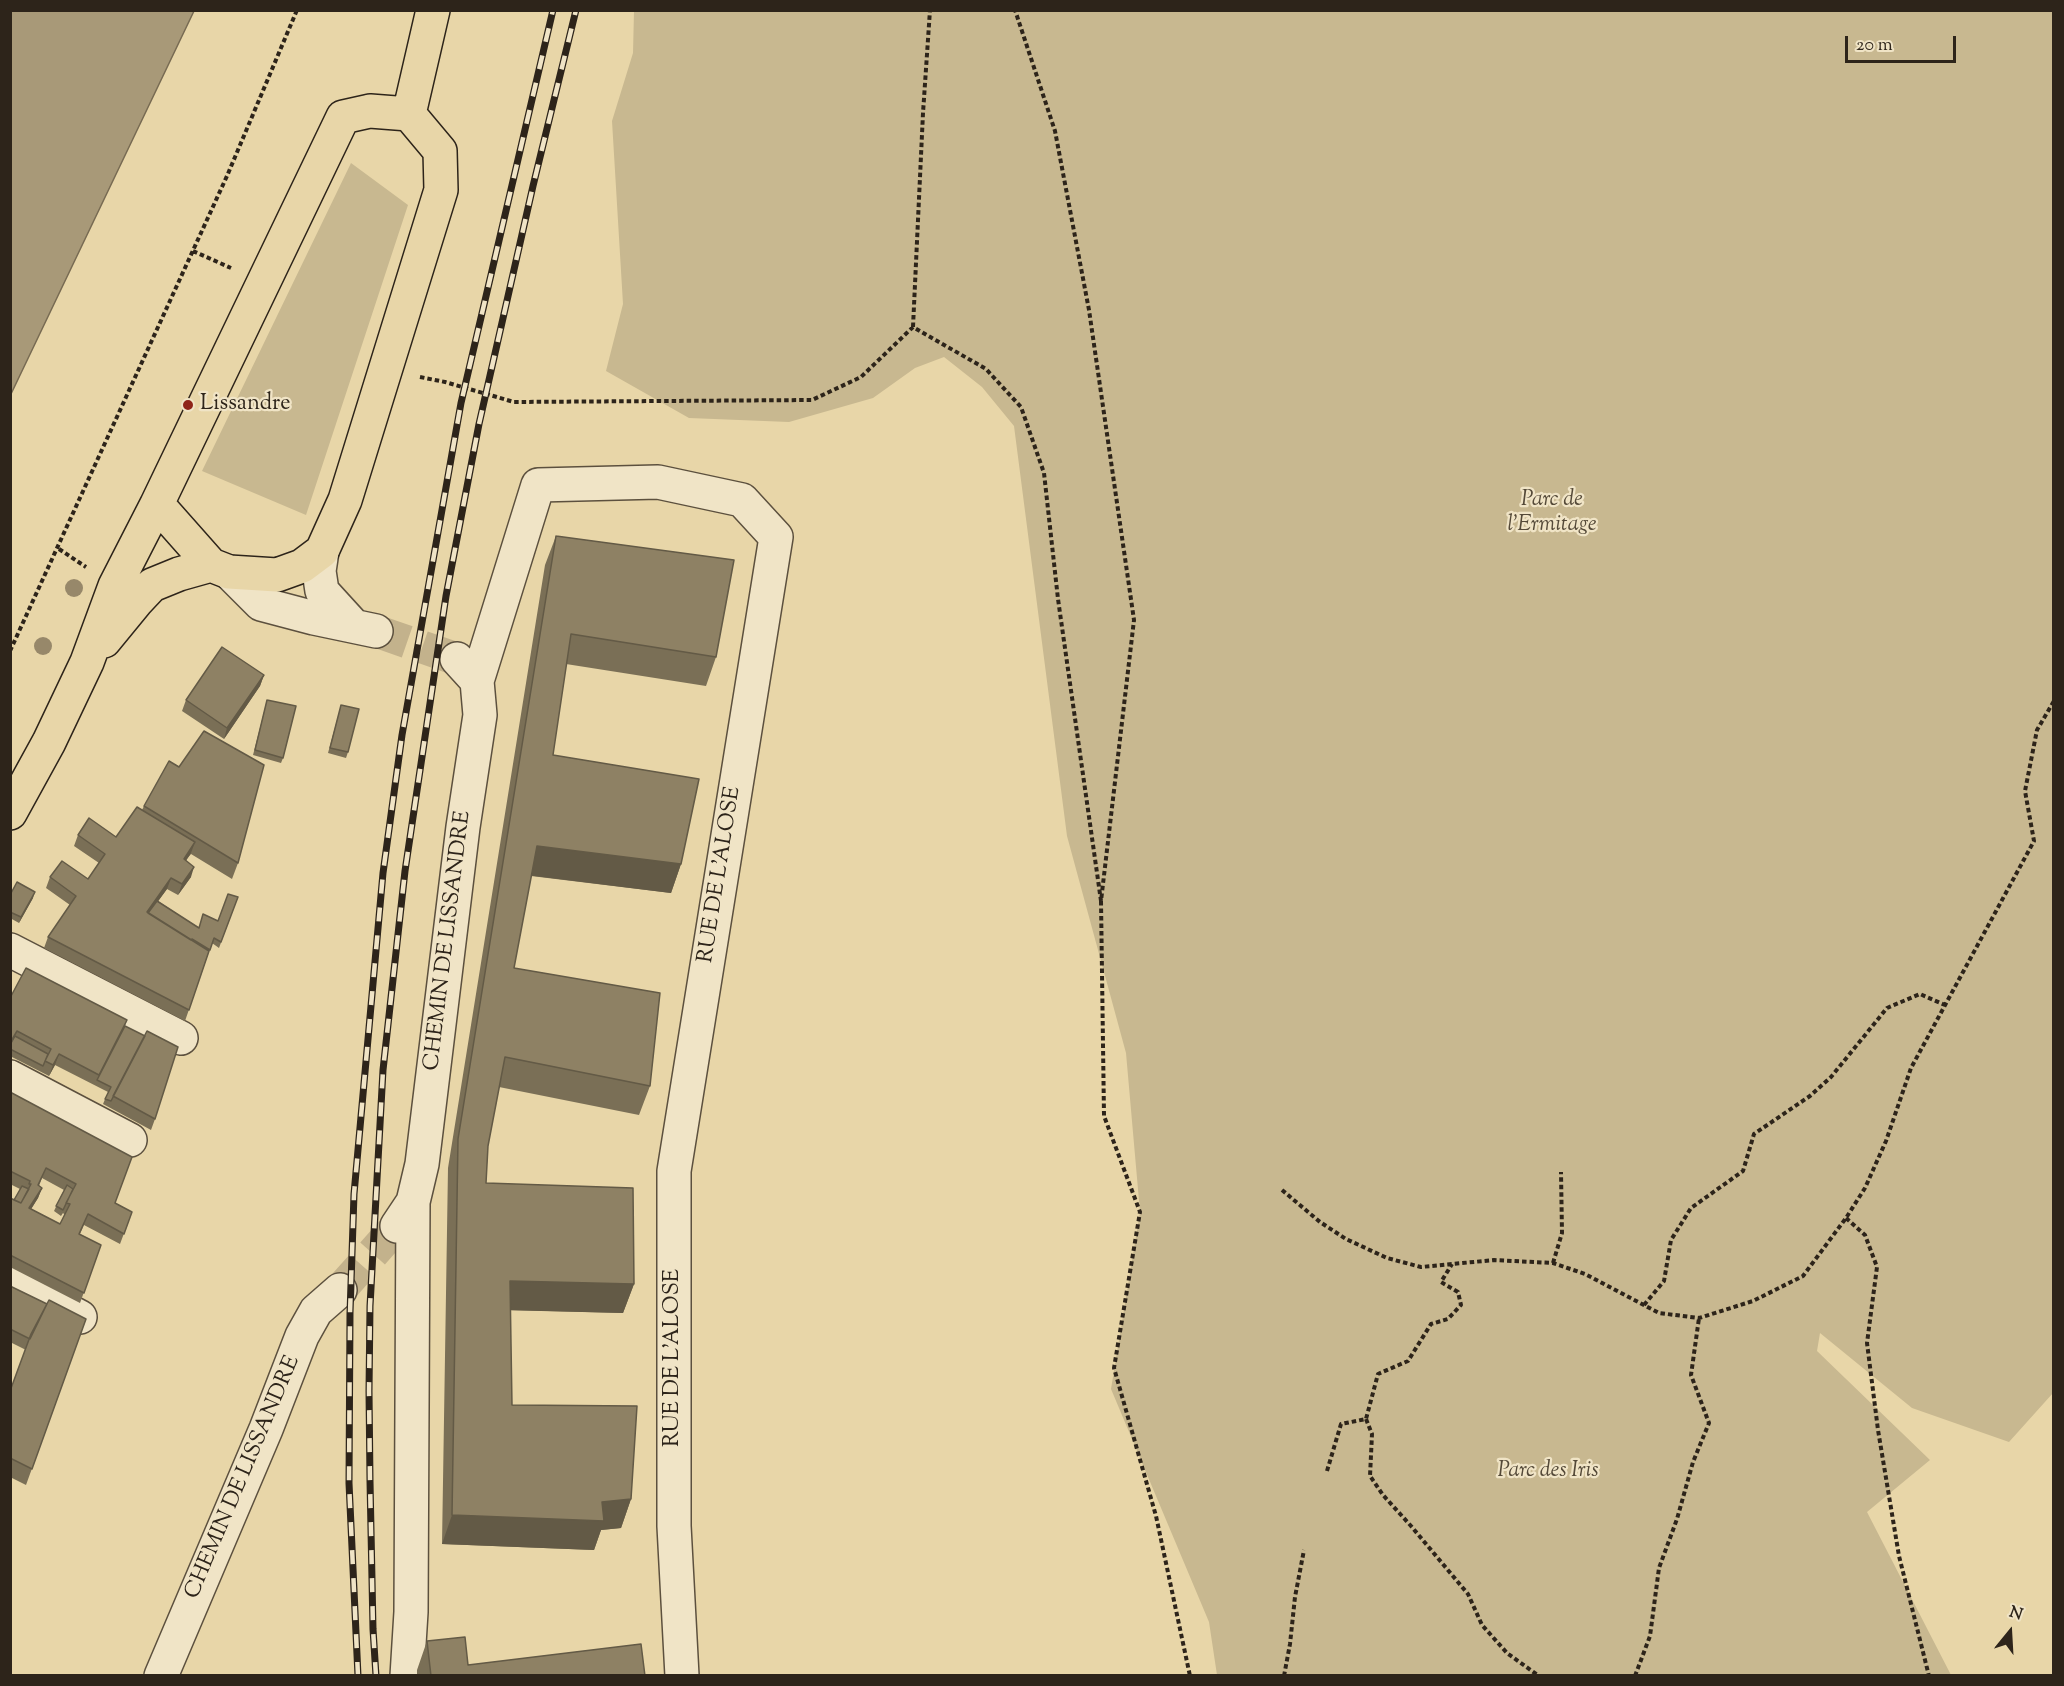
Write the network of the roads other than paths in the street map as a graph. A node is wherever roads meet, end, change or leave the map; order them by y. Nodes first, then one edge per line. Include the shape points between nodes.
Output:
1 (433, 10) edge
2 (409, 114) junction
3 (157, 504) junction
4 (322, 551) junction
5 (220, 569) junction
6 (87, 662) junction
7 (467, 670) joint
8 (10, 813) edge
9 (10, 950) edge
10 (181, 1038) dead end
11 (10, 1077) edge
12 (130, 1140) dead end
13 (10, 1281) edge
14 (340, 1290) tunnel mouth
15 (80, 1317) edge
16 (160, 1676) edge
17 (407, 1676) edge
18 (682, 1676) edge

1 - 2 main road
2 - 3 main road via 370,111 343,117
2 - 4 main road via 440,152 441,190 345,500
3 - 5 main road
3 - 6 main road via 115,586
4 - 5 main road via 302,566 277,575
4 - 5 street via 322,591 364,628 261,604
5 - 6 main road via 179,574 152,585
6 - 8 main road
7 - 17 street, CHEMIN DE LISSANDRE via 480,715 422,1164 405,1214 411,1612
7 - 18 street, RUE DE L'ALOSE via 538,484 658,482 741,500 776,537 674,1171 674,1526
9 - 10 street
11 - 12 street
13 - 15 street
14 - 16 street, CHEMIN DE LISSANDRE via 316,1311 302,1336

